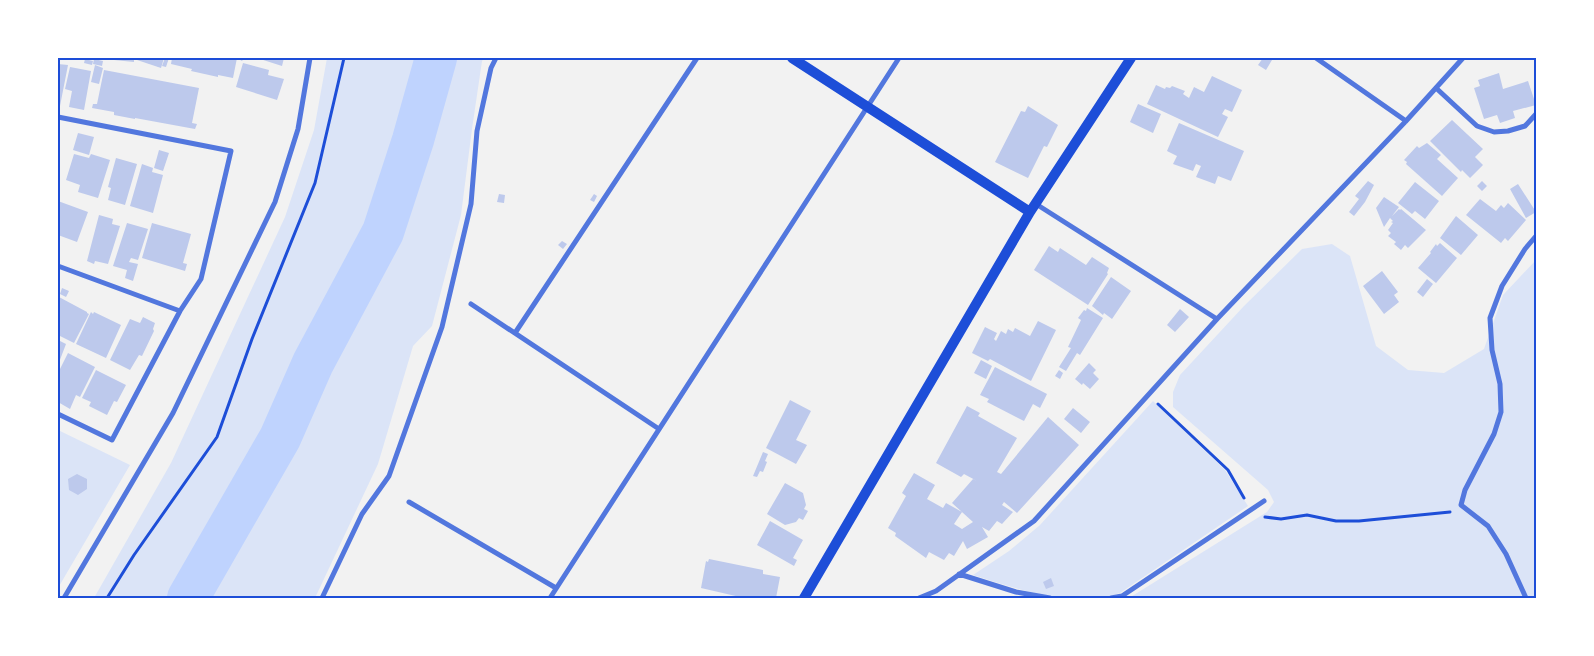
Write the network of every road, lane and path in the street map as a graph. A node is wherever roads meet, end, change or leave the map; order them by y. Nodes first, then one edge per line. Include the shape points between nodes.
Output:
1 (310, 58) edge
2 (344, 58) edge
3 (496, 58) edge
4 (697, 58) edge
5 (792, 58) edge
6 (899, 58) edge
7 (1131, 58) edge
8 (1316, 58) edge
9 (1462, 58) edge
10 (1436, 88) junction
11 (867, 106) junction
12 (1536, 114) edge
13 (58, 118) edge
14 (1406, 121) junction
15 (1032, 208) junction
16 (1536, 236) edge
17 (58, 266) edge
18 (471, 304) dead end
19 (180, 311) junction
20 (1217, 319) junction
21 (514, 333) junction
22 (1148, 395) junction
23 (58, 414) edge
24 (659, 429) junction
25 (1264, 501) dead end
26 (409, 502) dead end
27 (1461, 505) junction
28 (1249, 511) junction
29 (959, 574) junction
30 (556, 588) junction
31 (64, 598) edge
32 (107, 598) edge
33 (322, 598) edge
34 (550, 598) edge
35 (804, 598) edge
36 (919, 598) edge
37 (1050, 598) edge
38 (1111, 598) edge
39 (1526, 598) edge

1 - 31 street via 298,129 275,202 173,413
2 - 32 path via 315,183 217,436
3 - 33 street via 477,131 471,204 442,327 389,476 362,514
4 - 21 street
5 - 11 main road
6 - 11 street
7 - 15 main road
8 - 14 street
9 - 10 street
10 - 12 street via 1477,126 1494,132 1525,126
10 - 14 street
11 - 15 main road
11 - 24 street
13 - 19 street via 232,151 201,279
14 - 20 street
15 - 20 street
15 - 35 main road
16 - 27 street via 1502,286 1490,318 1501,412
17 - 19 street
18 - 21 street
19 - 23 street via 112,440
20 - 22 street
21 - 24 street
22 - 28 path via 1228,470
22 - 29 street via 1034,521
24 - 30 street
25 - 28 street
26 - 30 street
27 - 28 path via 1456,511 1359,521 1336,521 1307,515 1275,518
27 - 39 street via 1488,526 1506,554
28 - 38 street via 1122,596
29 - 36 street
29 - 37 street via 1016,592
30 - 34 street

